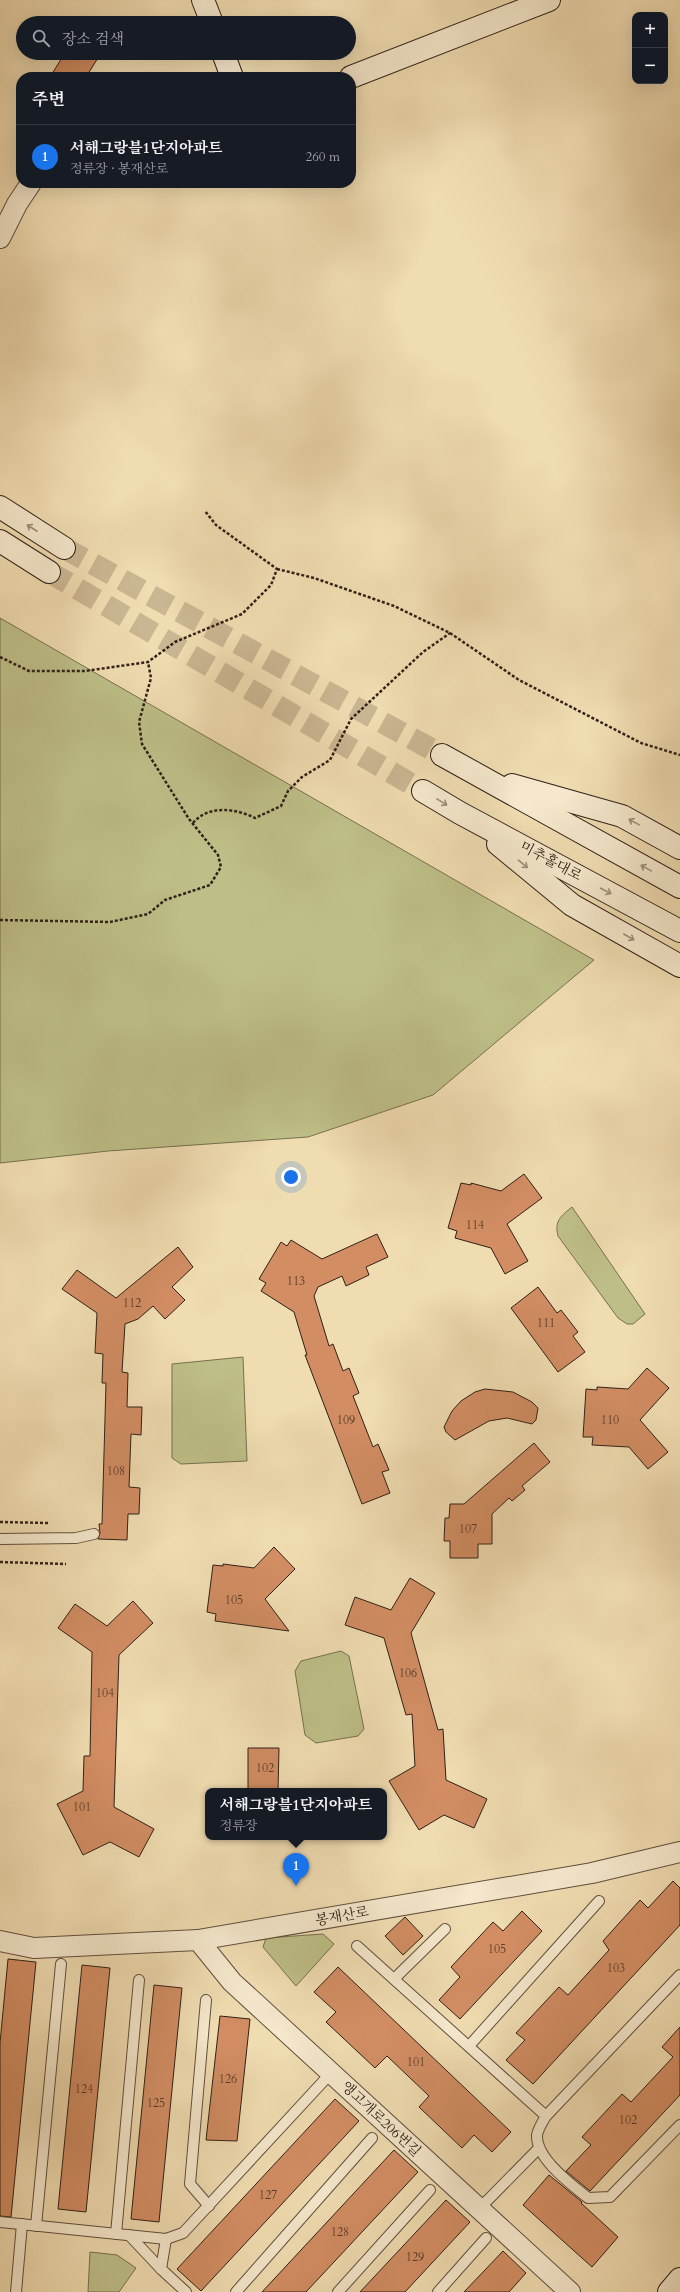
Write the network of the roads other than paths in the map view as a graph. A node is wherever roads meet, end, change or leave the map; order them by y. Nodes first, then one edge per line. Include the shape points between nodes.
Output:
1 (203, 0) edge
2 (549, 0) edge
3 (209, 16) edge
4 (226, 60) edge
5 (230, 72) edge
6 (356, 75) edge
7 (28, 188) edge
8 (0, 238) edge
9 (0, 507) edge
10 (0, 541) edge
11 (64, 548) tunnel mouth
12 (49, 572) tunnel mouth
13 (442, 755) tunnel mouth
14 (476, 775) junction
15 (423, 791) tunnel mouth
16 (460, 813) junction
17 (680, 848) edge
18 (680, 887) edge
19 (680, 930) edge
20 (680, 966) edge
21 (94, 1534) dead end
22 (0, 1539) edge
23 (680, 1852) edge
24 (598, 1901) dead end
25 (445, 1929) dead end
26 (198, 1940) junction
27 (0, 1941) edge
28 (357, 1946) dead end
29 (61, 1964) dead end
30 (680, 1975) edge
31 (394, 1979) junction
32 (139, 1980) dead end
33 (206, 2000) dead end
34 (469, 2046) junction
35 (331, 2073) junction
36 (546, 2116) junction
37 (680, 2125) edge
38 (372, 2138) dead end
39 (538, 2148) junction
40 (430, 2190) dead end
41 (209, 2206) junction
42 (479, 2209) junction
43 (0, 2222) edge
44 (22, 2224) junction
45 (36, 2226) junction
46 (116, 2234) junction
47 (129, 2235) junction
48 (486, 2238) dead end
49 (166, 2239) junction
50 (161, 2269) junction
51 (680, 2279) edge
52 (16, 2292) edge
53 (186, 2292) edge
54 (236, 2292) edge
55 (338, 2292) edge
56 (438, 2292) edge
57 (570, 2292) edge
58 (669, 2292) edge

1 - 3 main road
2 - 6 main road
4 - 5 main road
7 - 8 street
11 -> 9 main road
10 - 12 main road
13 - 14 main road
17 -> 14 main road via 622,816
18 -> 14 main road
15 -> 16 main road, 미추홀대로
16 -> 19 main road, 미추홀대로
16 -> 20 main road via 572,905
21 - 22 lane via 76,1538
23 - 26 street, 봉재산로 via 592,1873
24 - 34 lane
25 - 31 lane
26 - 27 street, 봉재산로 via 34,1948
26 - 35 street, 앵고개로206번길 via 232,1982
28 - 31 lane
29 - 45 lane
30 - 36 lane
31 - 34 lane
32 - 46 lane
33 - 41 lane via 190,2184
34 - 36 lane
35 - 41 lane
35 - 42 street, 앵고개로206번길
36 - 39 lane via 537,2134
37 - 39 lane via 610,2197 588,2198 555,2169
38 - 54 lane
39 - 42 lane
40 - 55 lane
41 - 49 lane via 183,2233
42 - 57 street, 앵고개로206번길
43 - 44 lane
44 - 45 lane
44 - 52 lane
45 - 46 lane
46 - 47 lane
47 - 49 lane
47 - 50 lane
48 - 56 lane
49 - 50 lane
50 - 53 lane
51 - 58 main road

